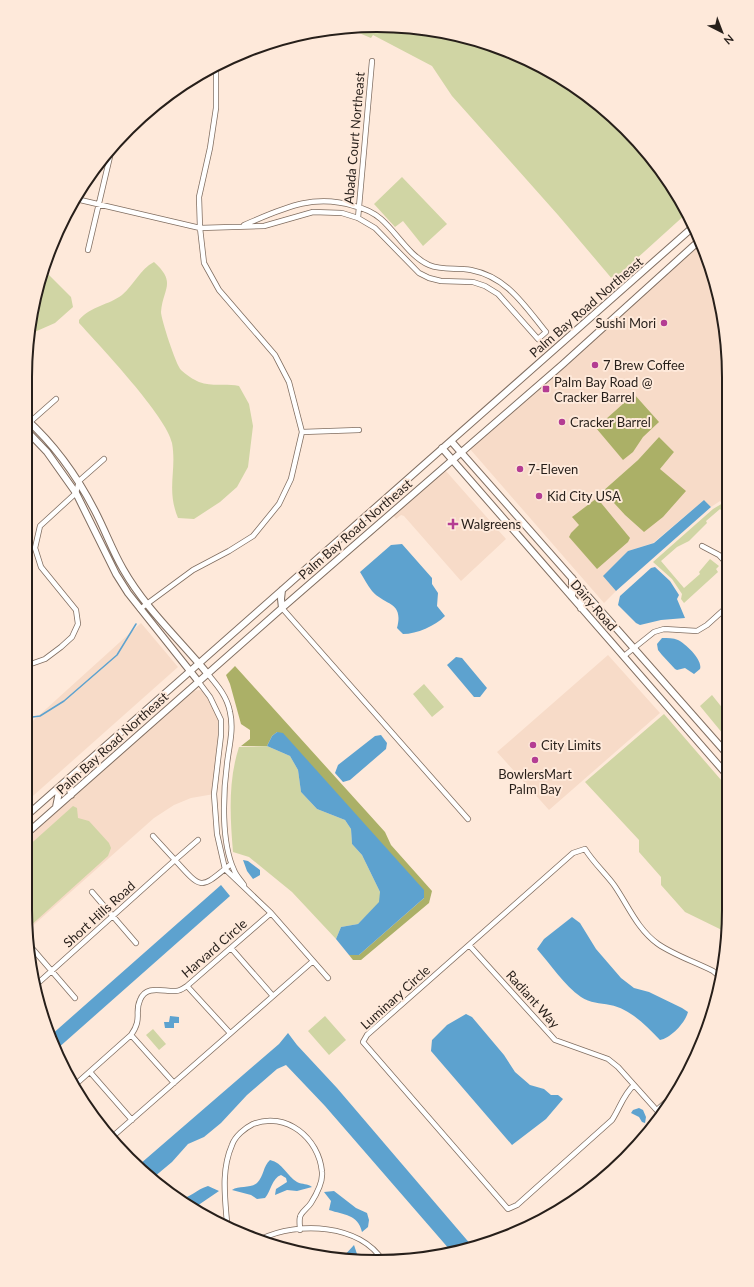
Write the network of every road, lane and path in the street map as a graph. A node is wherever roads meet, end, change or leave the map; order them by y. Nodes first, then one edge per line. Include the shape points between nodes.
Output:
1 (372, 61) dead end
2 (216, 72) edge
3 (109, 160) edge
4 (80, 200) edge
5 (98, 205) junction
6 (360, 208) junction
7 (358, 218) junction
8 (244, 225) junction
9 (200, 228) junction
10 (689, 230) edge
11 (696, 244) edge
12 (88, 250) dead end
13 (56, 399) dead end
14 (32, 418) edge
15 (32, 425) edge
16 (359, 430) dead end
17 (302, 432) junction
18 (32, 436) edge
19 (451, 441) junction
20 (442, 448) junction
21 (461, 452) junction
22 (104, 459) dead end
23 (452, 460) junction
24 (79, 481) junction
25 (76, 493) junction
26 (702, 546) dead end
27 (722, 558) edge
28 (572, 578) junction
29 (582, 589) junction
30 (282, 590) junction
31 (572, 597) junction
32 (147, 604) junction
33 (282, 608) junction
34 (581, 608) junction
35 (140, 609) junction
36 (722, 611) edge
37 (634, 647) junction
38 (624, 656) junction
39 (199, 663) junction
40 (32, 664) edge
41 (190, 671) junction
42 (207, 673) junction
43 (198, 681) junction
44 (722, 748) edge
45 (722, 769) edge
46 (75, 773) junction
47 (57, 789) junction
48 (71, 795) junction
49 (56, 807) junction
50 (32, 811) edge
51 (468, 820) dead end
52 (32, 829) edge
53 (152, 836) dead end
54 (198, 840) dead end
55 (175, 860) junction
56 (231, 864) junction
57 (225, 869) junction
58 (92, 892) dead end
59 (252, 896) junction
60 (271, 913) junction
61 (113, 916) junction
62 (136, 943) dead end
63 (470, 945) junction
64 (231, 948) junction
65 (35, 952) edge
66 (313, 961) junction
67 (52, 971) junction
68 (716, 973) edge
69 (328, 978) dead end
70 (40, 981) edge
71 (187, 986) junction
72 (273, 996) junction
73 (75, 998) dead end
74 (230, 1033) junction
75 (132, 1035) junction
76 (90, 1072) junction
77 (78, 1082) edge
78 (174, 1083) junction
79 (634, 1085) junction
80 (660, 1107) edge
81 (657, 1110) joint
82 (132, 1120) junction
83 (115, 1134) edge
84 (227, 1220) edge
85 (300, 1230) junction
86 (266, 1237) edge
87 (380, 1255) edge

1 - 6 street, Abada Court Northeast
2 - 9 street via 216,108 199,197
3 - 5 street
4 - 5 street
5 - 9 street
5 - 12 street
6 - 7 street, Abada Court Northeast
6 - 7 street via 380,218 419,259 429,265 441,269 484,273 502,282 546,332 538,339 507,303 485,286 473,282 441,281 419,273 375,228
6 - 8 street via 337,201 317,200 288,207
7 - 8 street via 342,213 313,212 264,226
8 - 9 street
9 - 17 street via 204,263 219,290 275,356 289,382
10 - 19 main road, Palm Bay Road Northeast
11 - 21 main road, Palm Bay Road Northeast
13 - 14 street
15 - 24 main road
16 - 17 street
17 - 32 street via 290,478 279,504 253,536 193,570
18 - 25 main road
19 - 20 main road, Palm Bay Road Northeast
19 - 21 main road, Dairy Road
20 - 23 main road, Dairy Road
20 - 30 main road, Palm Bay Road Northeast
21 - 23 main road, Palm Bay Road Northeast
21 - 28 main road, Dairy Road
22 - 24 street
23 - 31 main road, Dairy Road
23 - 33 main road, Palm Bay Road Northeast
24 - 25 street
24 - 32 main road via 123,569
25 - 35 main road via 116,574
25 - 40 street via 40,526 35,548 41,567 76,610 78,624 72,637 45,659
26 - 27 street
28 - 29 main road, Dairy Road
28 - 31 main road
29 - 34 main road
29 - 37 main road, Dairy Road
30 - 33 main road
30 - 39 main road, Palm Bay Road Northeast
31 - 34 main road, Dairy Road
32 - 35 street
32 - 39 main road
33 - 42 main road, Palm Bay Road Northeast
33 - 51 street
34 - 38 main road, Dairy Road
35 - 41 main road
36 - 37 street via 697,631 664,629 654,632
37 - 38 street
37 - 44 main road, Dairy Road
38 - 45 main road, Dairy Road
39 - 41 main road, Palm Bay Road Northeast
39 - 42 main road
41 - 43 main road
41 - 46 main road, Palm Bay Road Northeast
42 - 43 main road, Palm Bay Road Northeast
42 - 56 street via 224,695 230,712 232,733 227,764 225,832
43 - 48 main road, Palm Bay Road Northeast
43 - 57 street via 210,697 221,720 214,794 217,834
46 - 47 main road, Palm Bay Road Northeast
46 - 48 main road via 71,781
47 - 49 main road via 60,792
47 - 50 main road, Palm Bay Road Northeast
48 - 49 main road, Palm Bay Road Northeast
49 - 52 main road, Palm Bay Road Northeast
53 - 55 street
54 - 55 street, Short Hills Road
55 - 57 street via 196,882 202,884
55 - 61 street, Short Hills Road
56 - 57 street
56 - 59 street
57 - 59 street
58 - 61 street
59 - 60 street
60 - 64 street, Harvard Circle
60 - 66 street
61 - 62 street
61 - 67 street, Short Hills Road
63 - 68 street, Luminary Circle via 573,853 584,849 610,880 625,906 650,937 658,944
63 - 79 street, Radiant Way via 555,1040 608,1059
63 - 79 street, Luminary Circle via 366,1035 363,1042 508,1209 517,1205 612,1120 622,1100
64 - 71 street, Harvard Circle
64 - 72 street
65 - 67 street
66 - 69 street
66 - 72 street
67 - 70 street, Short Hills Road
67 - 73 street
71 - 74 street
71 - 75 street, Harvard Circle via 177,991 154,990 144,994 139,1000 138,1026
72 - 74 street
74 - 78 street
75 - 76 street, Harvard Circle
75 - 78 street
76 - 77 street, Harvard Circle
76 - 82 street
78 - 82 street
79 - 81 street, Radiant Way
80 - 81 street
82 - 83 street
84 - 85 street via 224,1191 226,1162 232,1143 246,1127 264,1120 282,1121 310,1141 319,1156 322,1173 311,1203 300,1216
85 - 86 street
85 - 87 street via 336,1230 359,1238

